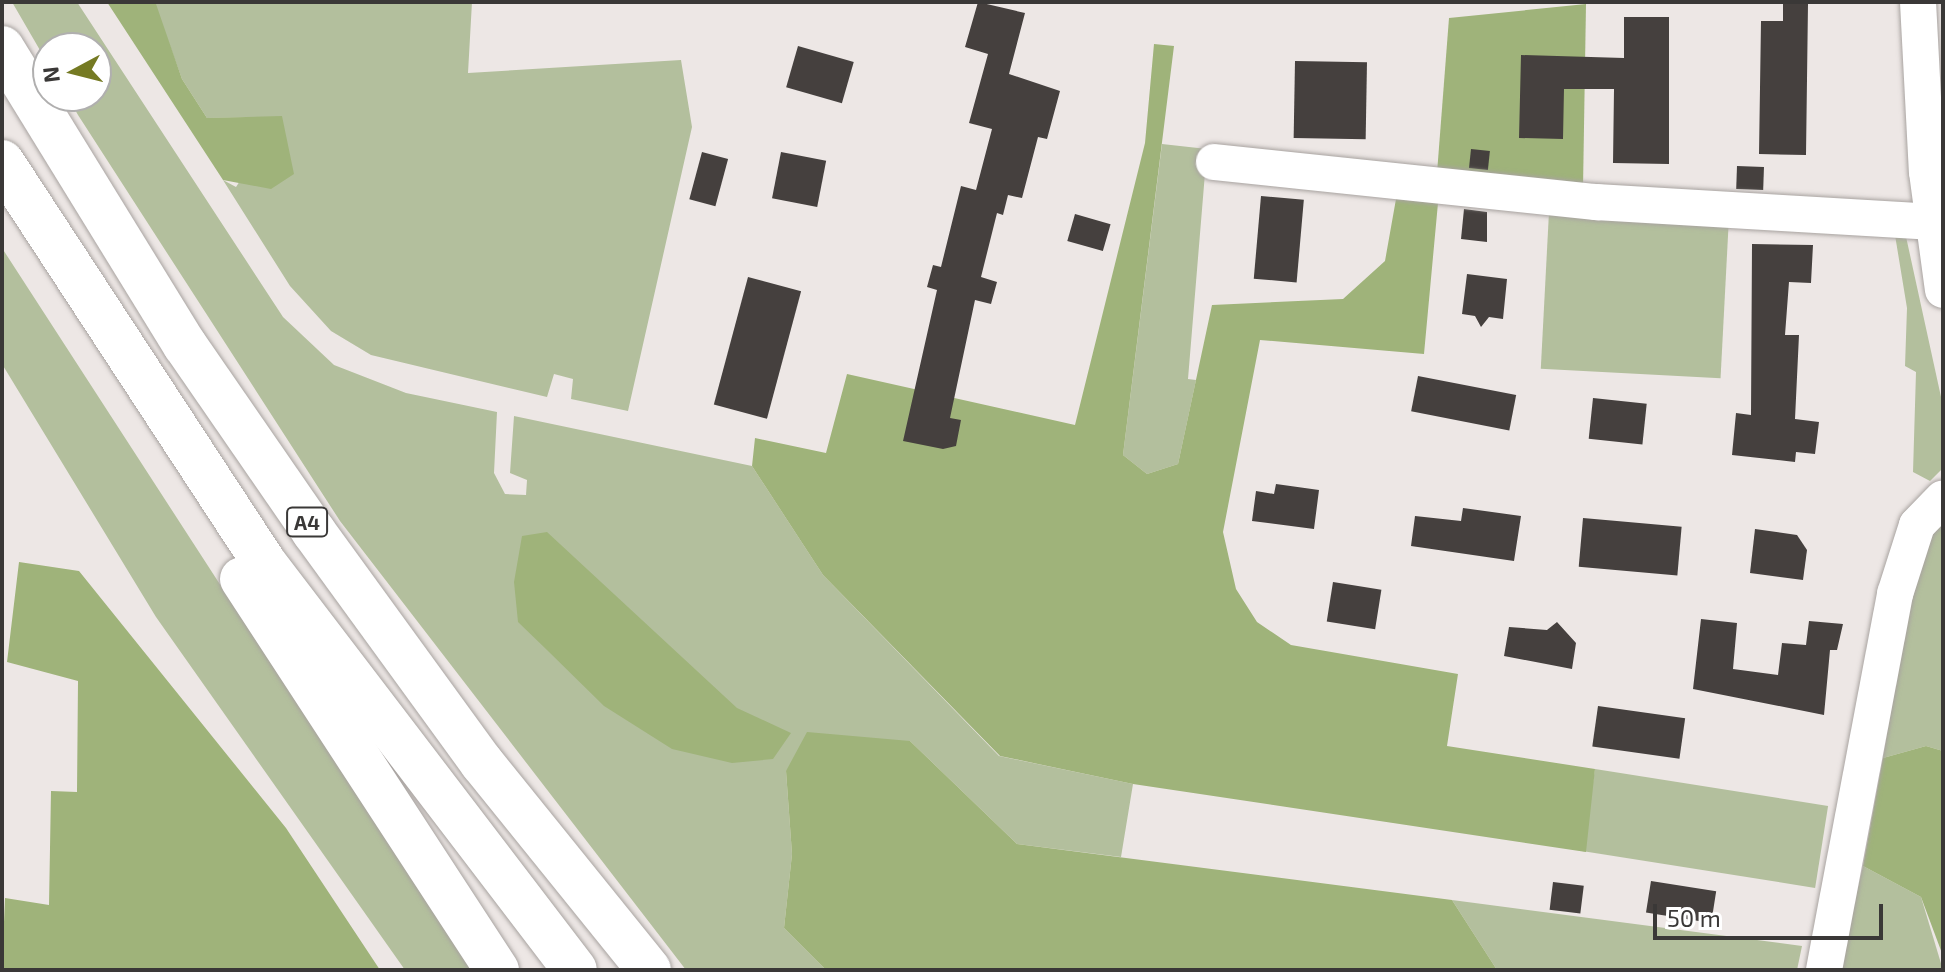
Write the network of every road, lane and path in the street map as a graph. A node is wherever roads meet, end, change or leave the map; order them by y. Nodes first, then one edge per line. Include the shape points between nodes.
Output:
1 (1918, 2) edge
2 (2, 48) edge
3 (1214, 162) dead end
4 (2, 164) edge
5 (1933, 222) junction
6 (1943, 290) edge
7 (1943, 498) edge
8 (497, 970) edge
9 (575, 970) edge
10 (649, 970) edge
11 (1824, 970) edge

1 - 5 street
2 - 10 highway, A4 via 185,345 314,532 482,763
3 - 5 street via 1597,202
4 - 8 highway via 117,389
4 - 9 highway, A4 via 266,565
5 - 6 street
7 - 11 street via 1917,525 1895,594

